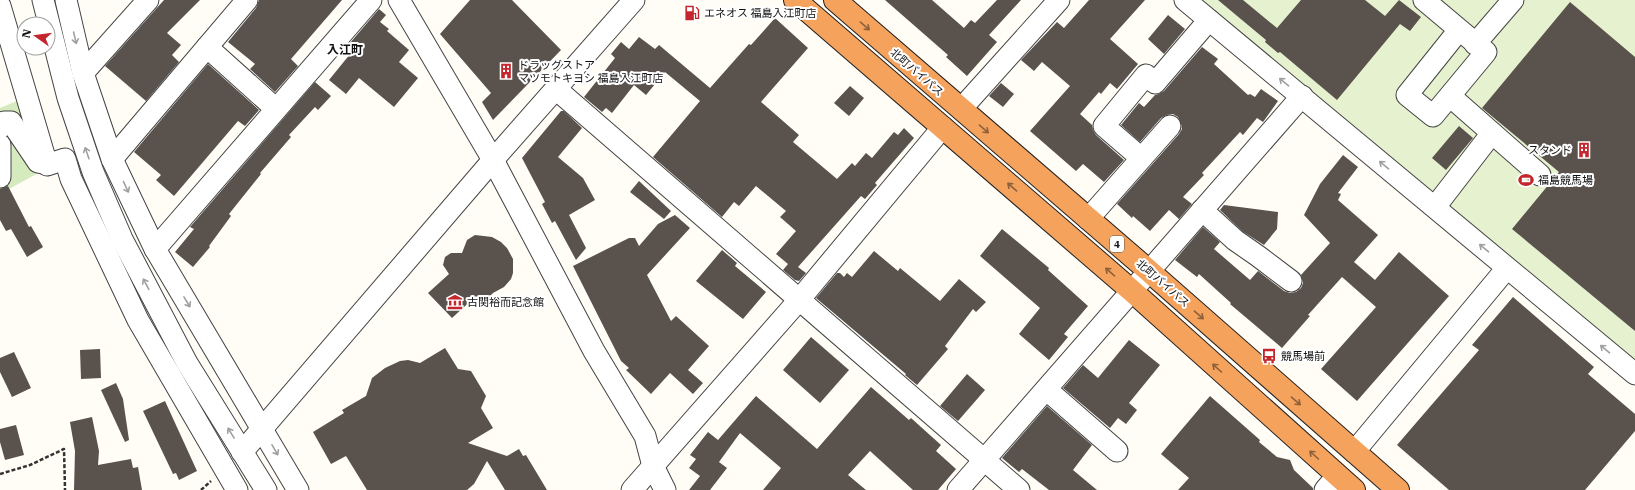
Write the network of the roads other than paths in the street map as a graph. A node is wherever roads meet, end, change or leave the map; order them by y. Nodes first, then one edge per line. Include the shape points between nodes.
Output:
1 (43, 0) edge
2 (66, 0) edge
3 (148, 0) edge
4 (247, 0) edge
5 (372, 0) edge
6 (400, 0) edge
7 (634, 0) edge
8 (795, 0) edge
9 (835, 0) edge
10 (1059, 0) edge
11 (1185, 0) edge
12 (1424, 0) edge
13 (1513, 0) edge
14 (0, 6) edge
15 (1209, 20) junction
16 (1459, 30) junction
17 (1476, 44) junction
18 (207, 47) junction
19 (83, 73) junction
20 (556, 89) junction
21 (1302, 96) junction
22 (1450, 96) junction
23 (276, 109) junction
24 (961, 109) junction
25 (1170, 126) dead end
26 (943, 127) junction
27 (0, 128) edge
28 (1492, 133) junction
29 (0, 145) edge
30 (1141, 158) junction
31 (66, 159) junction
32 (112, 159) junction
33 (493, 160) junction
34 (1540, 175) dead end
35 (0, 177) edge
36 (1435, 207) junction
37 (1202, 210) junction
38 (1088, 219) junction
39 (155, 248) junction
40 (1507, 268) junction
41 (1149, 271) junction
42 (1290, 281) dead end
43 (1132, 291) junction
44 (799, 300) junction
45 (1635, 374) edge
46 (1047, 390) junction
47 (262, 428) junction
48 (1116, 451) dead end
49 (242, 452) junction
50 (1354, 452) junction
51 (983, 460) junction
52 (653, 466) junction
53 (1331, 483) edge
54 (237, 490) edge
55 (266, 490) edge
56 (298, 490) edge
57 (632, 490) edge
58 (665, 490) edge
59 (958, 490) edge
60 (1019, 490) edge
61 (1354, 490) edge
62 (1398, 490) edge

49 -> 1 street via 187,362 122,239 93,172 68,98
2 -> 19 street
3 - 19 street
4 - 18 street
5 - 23 street
6 - 33 street
7 - 20 street
8 - 26 highway, 4
9 -> 24 highway, 北町バイパス / 4
10 - 24 street
11 - 15 street
12 - 16 street
13 - 17 street
14 - 31 street via 47,165
21 -> 15 street
15 - 30 street via 1155,83 1146,75 1104,126
16 - 17 street
16 - 22 street via 1407,95 1433,116
17 - 22 street via 1486,52
18 - 23 street
18 - 32 street
19 - 32 street
20 - 33 street
20 - 44 street
36 -> 21 street
21 - 37 street
22 - 28 street
23 - 39 street
24 -> 38 highway, 北町バイパス / 4
25 - 30 street
43 -> 26 highway, 4
26 - 44 street
27 - 31 street via 4,122 11,122 38,162
28 - 34 street
28 - 36 street
29 - 35 street
30 - 38 street
31 - 54 street via 71,179 138,320
32 -> 39 street
33 - 47 street
33 - 52 street via 594,351 645,436
40 -> 36 street
37 - 41 street
37 - 42 street via 1235,240
38 - 41 highway, 北町バイパス / 4
39 -> 47 street
45 -> 40 street
40 - 50 street
41 - 43 street
41 -> 50 highway, 北町バイパス / 4
43 - 46 street
53 -> 43 highway, 4
44 - 51 street
44 - 52 street
46 - 48 street
46 - 51 street
47 - 49 street
47 -> 56 street
49 - 55 street
50 - 62 highway, 北町バイパス / 4
51 - 59 street
51 - 60 street
52 - 57 street
52 - 58 street
53 - 61 highway, 4

